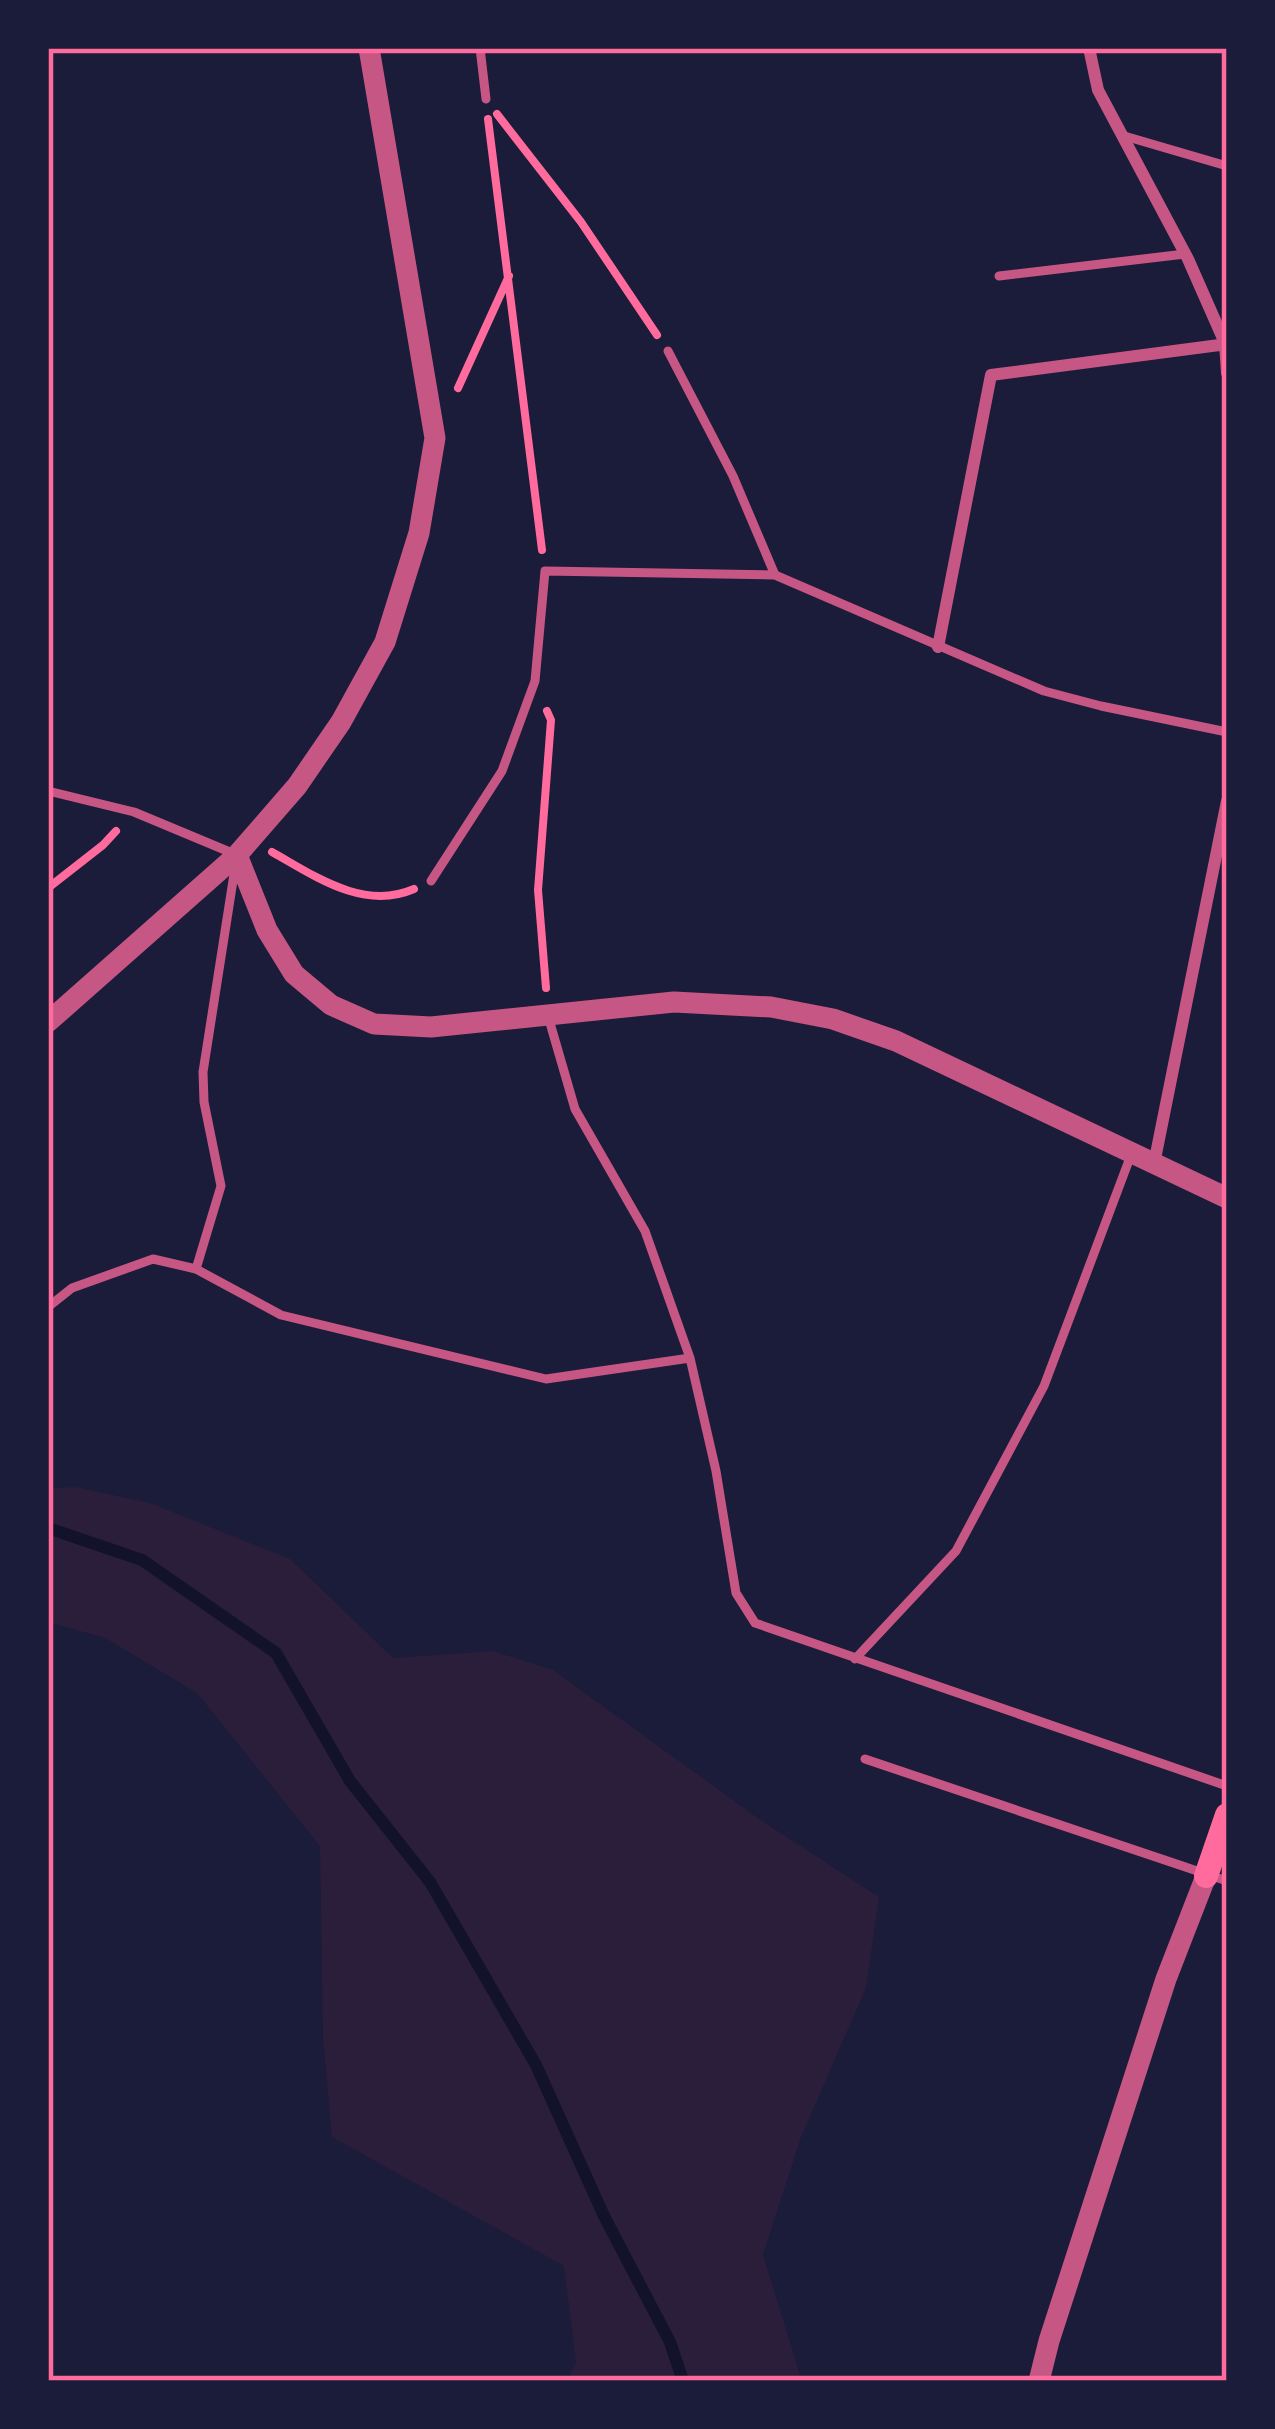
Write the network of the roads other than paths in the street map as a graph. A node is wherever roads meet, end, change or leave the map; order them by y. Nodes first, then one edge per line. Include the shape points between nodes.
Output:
1 (369, 48) edge
2 (480, 48) edge
3 (1089, 48) edge
4 (486, 99) road end
5 (1121, 135) junction
6 (1227, 166) edge
7 (1185, 254) junction
8 (999, 276) dead end
9 (1226, 344) edge
10 (668, 351) road end
11 (1227, 373) edge
12 (776, 575) junction
13 (938, 646) junction
14 (1227, 732) edge
15 (48, 791) edge
16 (1227, 801) edge
17 (243, 847) junction
18 (431, 881) road end
19 (548, 1015) junction
20 (48, 1022) edge
21 (1132, 1152) junction
22 (1154, 1164) junction
23 (1227, 1198) edge
24 (196, 1269) junction
25 (48, 1306) edge
26 (690, 1358) junction
27 (855, 1659) junction
28 (866, 1760) dead end
29 (1227, 1786) edge
30 (1227, 1816) edge
31 (1216, 1878) edge
32 (1040, 2381) edge

1 - 17 street via 435,438 419,533 386,642 341,722
2 - 4 lane
3 - 5 street via 1098,90
5 - 6 lane
5 - 7 street
7 - 8 lane
7 - 9 street
9 - 11 street
9 - 13 street via 992,375
10 - 12 lane
12 - 13 lane
12 - 18 lane via 545,571 535,681 502,771
13 - 14 lane via 1044,691
15 - 17 lane
16 - 22 street
17 - 19 street via 267,929 294,974 331,1005 374,1024 431,1027
17 - 20 street
17 - 24 lane via 203,1072 220,1186
19 - 21 street via 674,1002 833,1019 896,1040
19 - 26 lane via 575,1109 645,1231
21 - 22 street
21 - 27 lane via 1044,1386 956,1551
22 - 23 street
24 - 25 lane via 153,1259 72,1288
24 - 26 lane via 281,1315 546,1379
26 - 27 lane via 736,1593 755,1623
27 - 29 lane
28 - 31 lane
30 - 31 main road
31 - 32 street via 1166,1978

